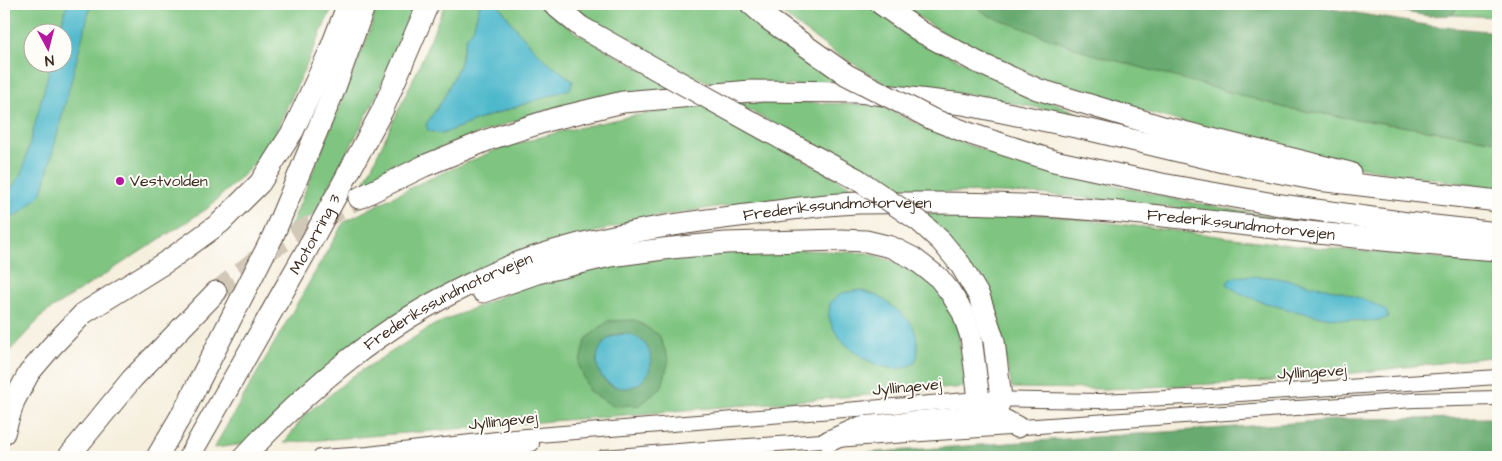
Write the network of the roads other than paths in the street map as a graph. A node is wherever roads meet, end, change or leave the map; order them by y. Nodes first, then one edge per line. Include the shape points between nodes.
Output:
1 (348, 4) edge
2 (365, 4) edge
3 (428, 4) edge
4 (553, 4) edge
5 (752, 4) edge
6 (882, 4) edge
7 (1430, 194) junction
8 (359, 198) tunnel mouth
9 (1498, 201) edge
10 (1498, 233) edge
11 (1498, 250) edge
12 (216, 292) tunnel mouth
13 (84, 313) junction
14 (329, 375) junction
15 (1498, 378) edge
16 (1498, 388) edge
17 (4, 395) edge
18 (1498, 398) edge
19 (1422, 400) junction
20 (990, 403) junction
21 (1017, 427) junction
22 (582, 432) junction
23 (4, 433) edge
24 (829, 441) junction
25 (69, 456) edge
26 (368, 456) edge
27 (157, 457) edge
28 (189, 457) edge
29 (244, 457) edge
30 (320, 457) edge
31 (430, 457) edge
32 (604, 457) edge

1 - 13 highway via 330,54 293,131 260,183 220,223 169,260
2 - 27 highway via 333,93 273,236
3 - 28 highway, Motorring 3 via 382,111
4 - 20 highway, bridge via 581,27 857,178 919,221 941,241 980,296 994,341
5 - 10 highway, Frederikssundmotorvejen, bridge via 847,75 932,119 1054,161 1274,204
6 - 7 highway via 921,32 1036,89 1164,127
7 - 8 highway via 1299,177 963,104 858,92 752,92 623,102 553,119 490,139
7 - 9 highway
11 - 14 highway, Frederikssundmotorvejen via 1029,205 961,202 842,204 636,230 522,261 421,310 365,346
12 - 25 highway via 132,379
13 - 17 highway via 68,317 42,340 20,367
13 - 23 highway via 29,374 14,401
14 - 20 highway via 431,317 484,292 537,273 610,256 671,248 726,243 866,241 891,247 913,258 939,278 950,292 963,313
14 - 29 highway, Frederikssundmotorvejen
15 - 20 street, Jyllingevej via 1230,395
16 - 19 street via 1468,390
18 - 19 street, Jyllingevej
19 - 21 street, Jyllingevej
20 - 21 highway
20 - 22 street, Jyllingevej
20 - 24 highway via 958,418 861,428
21 - 24 street, Jyllingevej
22 - 26 street, Jyllingevej via 514,437
22 - 31 street via 544,442
24 - 32 street, Jyllingevej
26 - 30 street, Jyllingevej

